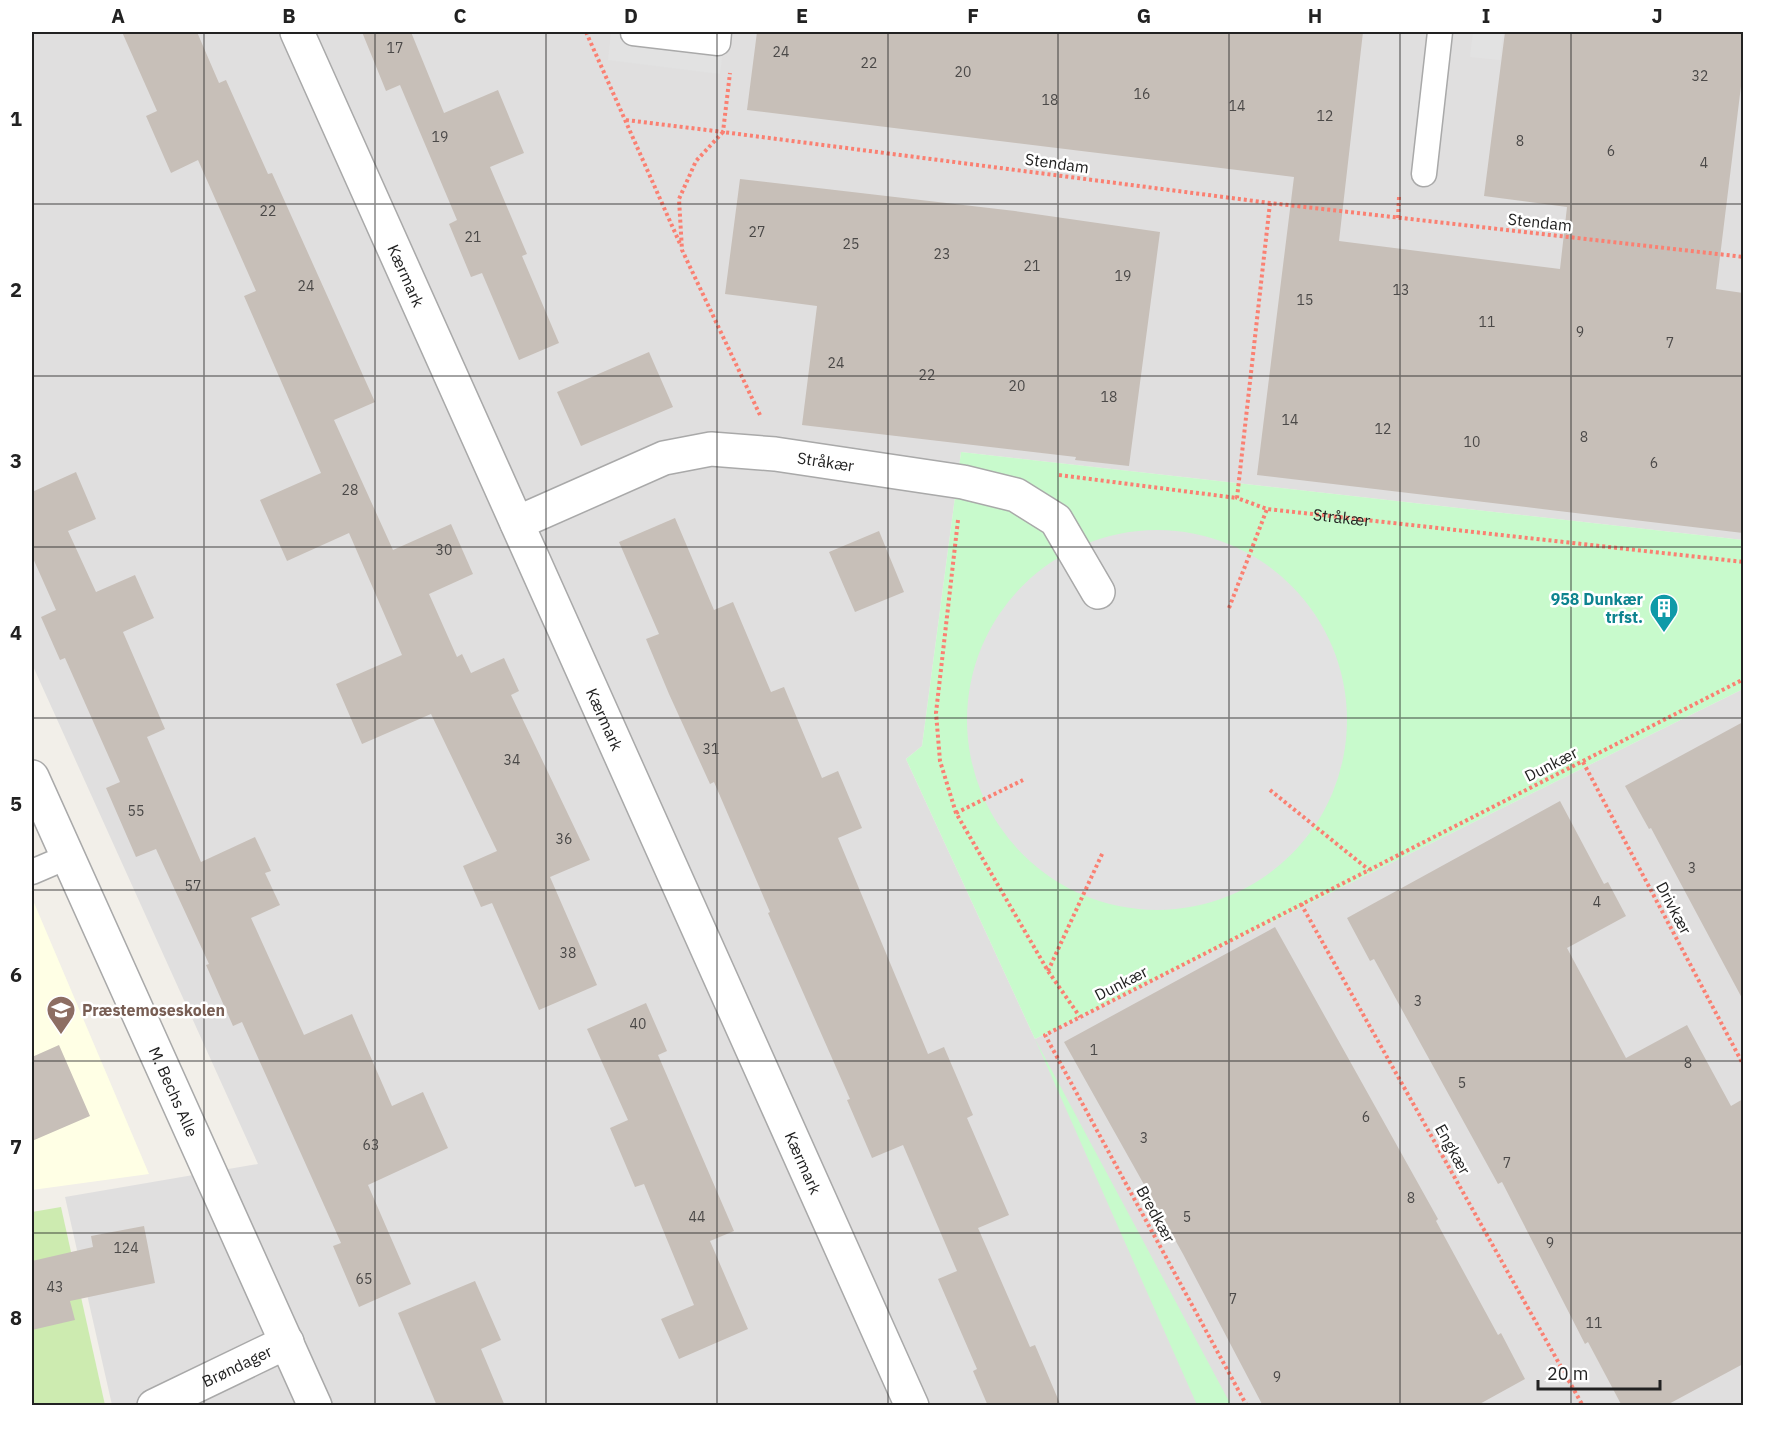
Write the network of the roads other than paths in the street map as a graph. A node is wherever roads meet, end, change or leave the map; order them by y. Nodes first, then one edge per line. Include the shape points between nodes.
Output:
1 (297, 32) edge
2 (1440, 32) edge
3 (633, 33) edge
4 (718, 37) edge
5 (1424, 174) dead end
6 (517, 523) junction
7 (1098, 592) dead end
8 (32, 777) edge
9 (67, 857) junction
10 (32, 873) edge
11 (287, 1342) junction
12 (154, 1406) edge
13 (315, 1406) edge
14 (912, 1406) edge

1 - 6 street, Kærmark
2 - 5 lane
3 - 4 lane
6 - 7 street, Stråkær via 664,458 711,449 775,454 963,482 1016,495 1056,520
6 - 14 street, Kærmark
8 - 9 street, M. Bechs Alle
9 - 10 lane
9 - 11 street, M. Bechs Alle
11 - 12 street, Brøndager
11 - 13 street, M. Bechs Alle

